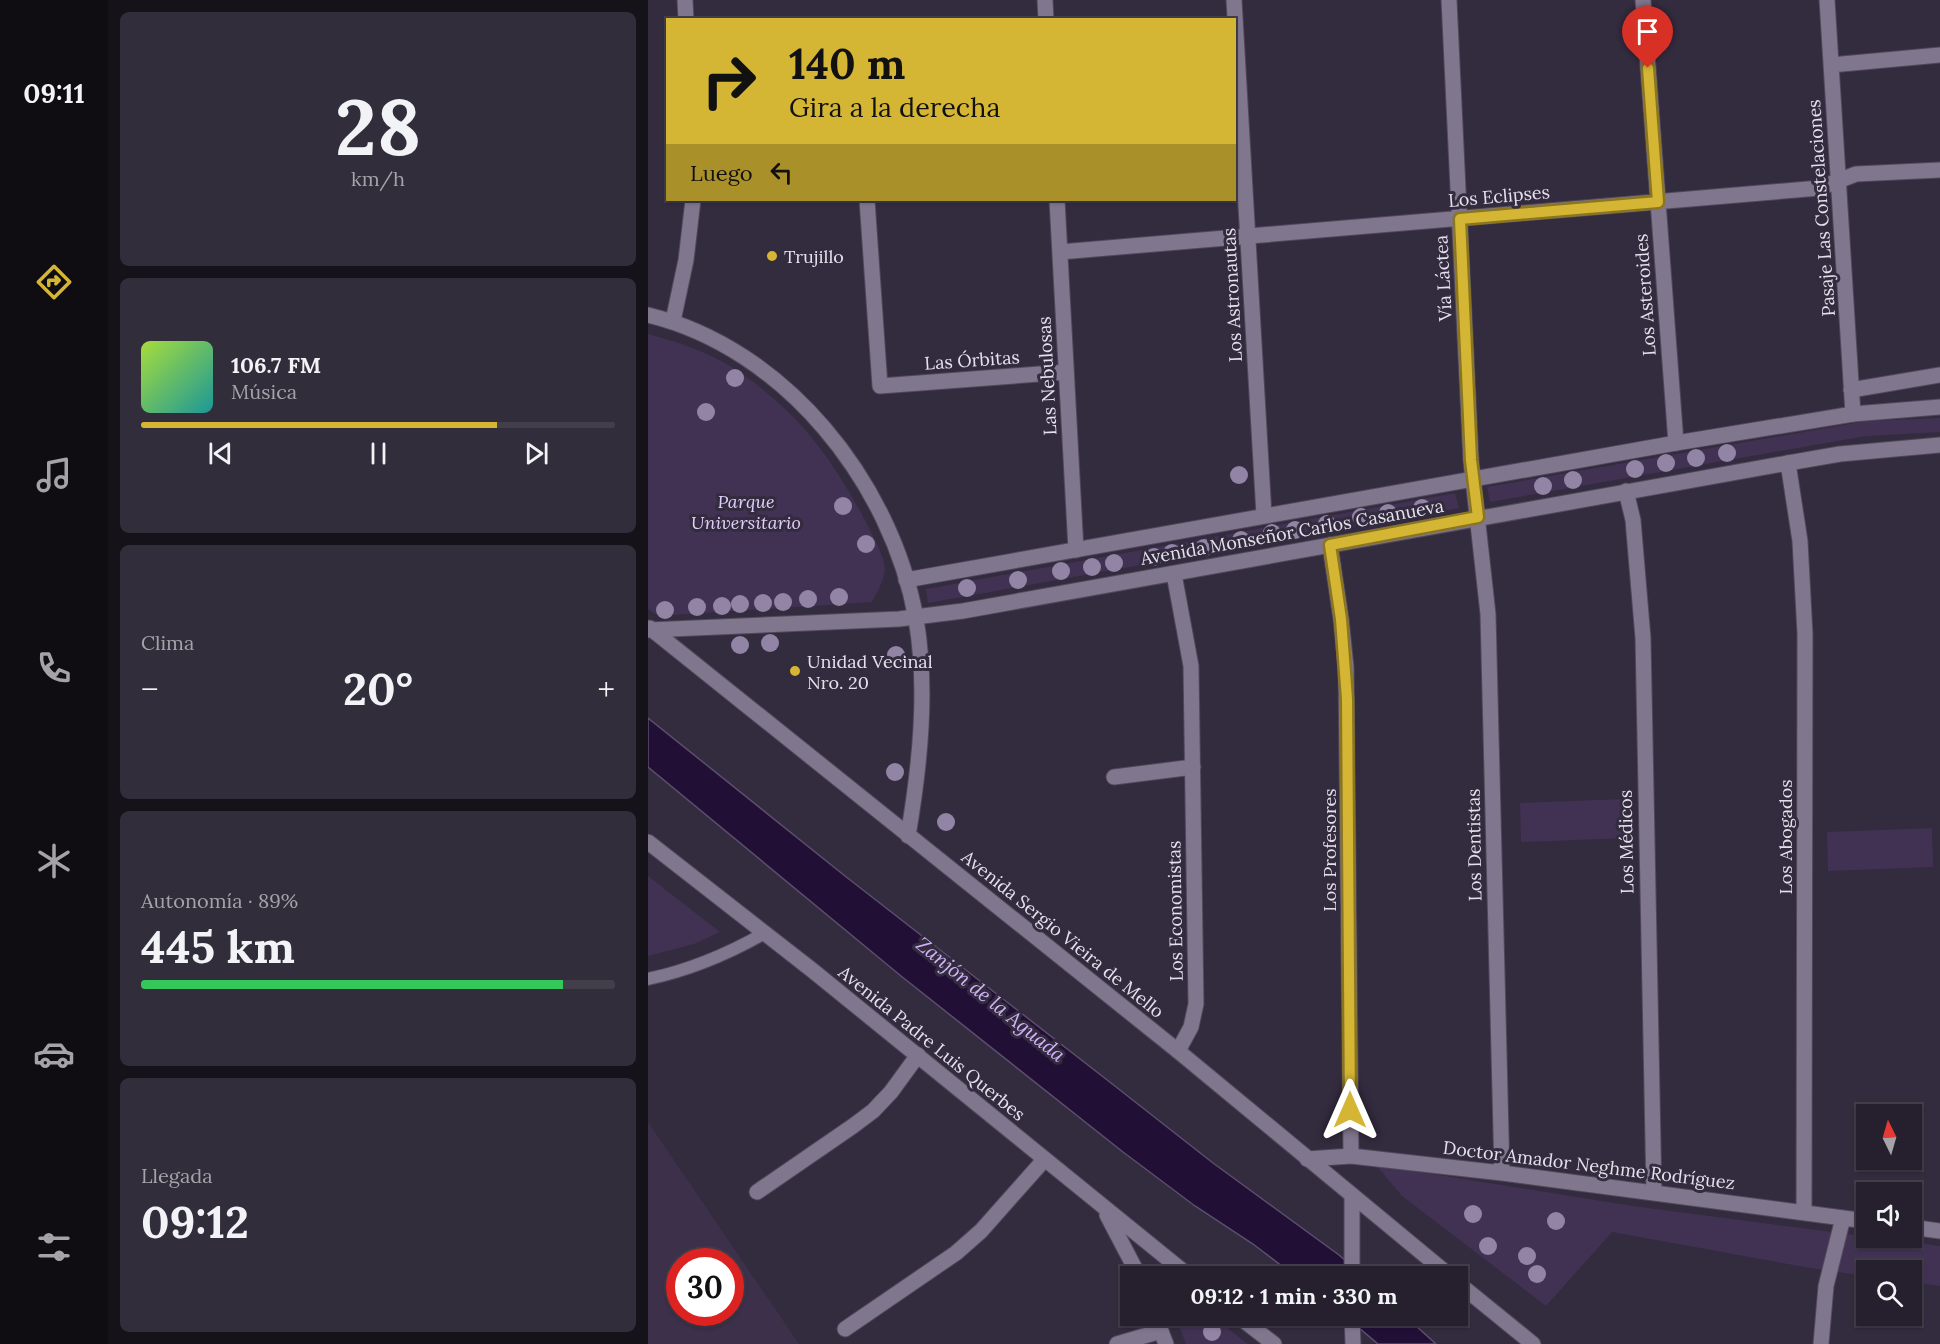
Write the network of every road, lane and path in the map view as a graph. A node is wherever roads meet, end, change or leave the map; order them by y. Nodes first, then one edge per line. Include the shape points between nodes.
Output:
1 (685, 0) edge
2 (1045, 0) edge
3 (1234, 0) edge
4 (1449, 0) edge
5 (1643, 0) edge
6 (1827, 0) edge
7 (686, 18) edge
8 (1046, 18) edge
9 (1235, 18) edge
10 (1236, 34) edge
11 (1940, 55) edge
12 (1831, 66) junction
13 (1940, 170) edge
14 (1838, 182) junction
15 (693, 201) edge
16 (867, 201) edge
17 (1057, 201) edge
18 (1658, 202) junction
19 (1460, 219) junction
20 (1248, 235) junction
21 (1060, 252) junction
22 (648, 315) edge
23 (673, 321) junction
24 (1066, 372) junction
25 (1940, 375) edge
26 (1851, 390) junction
27 (1940, 407) edge
28 (1853, 414) junction
29 (1676, 443) junction
30 (1940, 445) edge
31 (1788, 463) junction
32 (1473, 480) junction
33 (1626, 492) junction
34 (1264, 515) junction
35 (1478, 517) junction
36 (1330, 545) junction
37 (1076, 550) junction
38 (1174, 574) junction
39 (906, 580) junction
40 (916, 616) junction
41 (649, 629) edge
42 (1193, 767) junction
43 (1114, 777) dead end
44 (908, 836) junction
45 (648, 842) edge
46 (763, 934) junction
47 (648, 979) edge
48 (1178, 1051) junction
49 (918, 1055) junction
50 (1351, 1156) junction
51 (1306, 1159) junction
52 (1044, 1160) junction
53 (1502, 1173) junction
54 (758, 1192) dead end
55 (1654, 1193) junction
56 (1352, 1197) junction
57 (1102, 1207) junction
58 (1804, 1213) junction
59 (1843, 1218) junction
60 (1856, 1220) edge
61 (1922, 1229) edge
62 (1940, 1231) edge
63 (1134, 1266) edge
64 (1176, 1266) edge
65 (1352, 1266) edge
66 (1438, 1266) edge
67 (1468, 1291) edge
68 (1251, 1326) edge
69 (1352, 1326) edge
70 (845, 1329) dead end
71 (1164, 1337) edge
72 (1118, 1344) edge
73 (1274, 1344) edge
74 (1353, 1344) edge
75 (1533, 1344) edge
76 (1821, 1344) edge

1 - 7 street
2 - 8 street
3 - 9 street, Los Astronautas
4 - 19 street, Vía Láctea
5 - 18 street, Los Asteroides
6 - 12 street, Pasaje Las Constelaciones
10 - 20 street, Los Astronautas
11 - 12 street
12 - 14 street, Pasaje Las Constelaciones
13 - 14 street, Los Eclipses via 1856,174
14 - 18 street, Los Eclipses via 1820,188
14 - 26 street, Pasaje Las Constelaciones
15 - 23 street
16 - 24 street, Las Órbitas via 880,386
17 - 21 street, Las Nebulosas
18 - 19 street, Los Eclipses
18 - 29 street, Los Asteroides
19 - 20 street, Los Eclipses
19 - 32 street, Vía Láctea
20 - 21 street, Los Eclipses
20 - 34 street, Los Astronautas
21 - 24 street, Las Nebulosas
22 - 23 street
23 - 39 street via 746,359 786,387 810,411 857,471 876,504
24 - 37 street, Las Nebulosas
25 - 26 street
26 - 28 street, Pasaje Las Constelaciones
27 - 28 street, Avenida Monseñor Carlos Casanueva
28 - 29 street, Avenida Monseñor Carlos Casanueva
29 - 32 street, Avenida Monseñor Carlos Casanueva
30 - 31 street, Avenida Monseñor Carlos Casanueva
31 - 33 street, Avenida Monseñor Carlos Casanueva
31 - 58 street, Los Abogados via 1800,542 1805,634
32 - 34 street, Avenida Monseñor Carlos Casanueva
32 - 35 street, Vía Láctea
33 - 35 street, Avenida Monseñor Carlos Casanueva
33 - 55 street, Los Médicos via 1633,520 1643,638
34 - 37 street, Avenida Monseñor Carlos Casanueva
35 - 36 street, Avenida Monseñor Carlos Casanueva
35 - 53 street, Los Dentistas via 1488,614
36 - 38 street, Avenida Monseñor Carlos Casanueva
36 - 50 street, Los Profesores via 1346,676
37 - 39 street, Avenida Monseñor Carlos Casanueva
38 - 40 street, Avenida Monseñor Carlos Casanueva
38 - 42 street, Los Economistas via 1191,666
39 - 40 street
40 - 41 street, Avenida Monseñor Carlos Casanueva
40 - 44 street via 920,725
41 - 44 street, Avenida Sergio Vieira de Mello
42 - 43 street
42 - 48 street, Los Economistas via 1196,1004 1195,1018
44 - 48 street, Avenida Sergio Vieira de Mello
45 - 46 street, Avenida Padre Luis Querbes
46 - 47 lane via 730,953
46 - 49 street, Avenida Padre Luis Querbes
48 - 51 street, Avenida Sergio Vieira de Mello
49 - 52 street, Avenida Padre Luis Querbes
49 - 54 street via 873,1111
50 - 51 street, Doctor Amador Neghme Rodríguez
50 - 53 street, Doctor Amador Neghme Rodríguez
51 - 56 street, Avenida Sergio Vieira de Mello
52 - 57 street, Avenida Padre Luis Querbes
52 - 70 street via 981,1231 956,1253
53 - 55 street, Doctor Amador Neghme Rodríguez
55 - 58 street, Doctor Amador Neghme Rodríguez
56 - 65 street
56 - 66 street, Avenida Sergio Vieira de Mello
57 - 63 street
57 - 64 street, Avenida Padre Luis Querbes
58 - 59 street, Doctor Amador Neghme Rodríguez
59 - 60 street, Doctor Amador Neghme Rodríguez
59 - 76 street via 1826,1286
61 - 62 street
67 - 75 street
68 - 73 street
69 - 74 street
71 - 72 street

